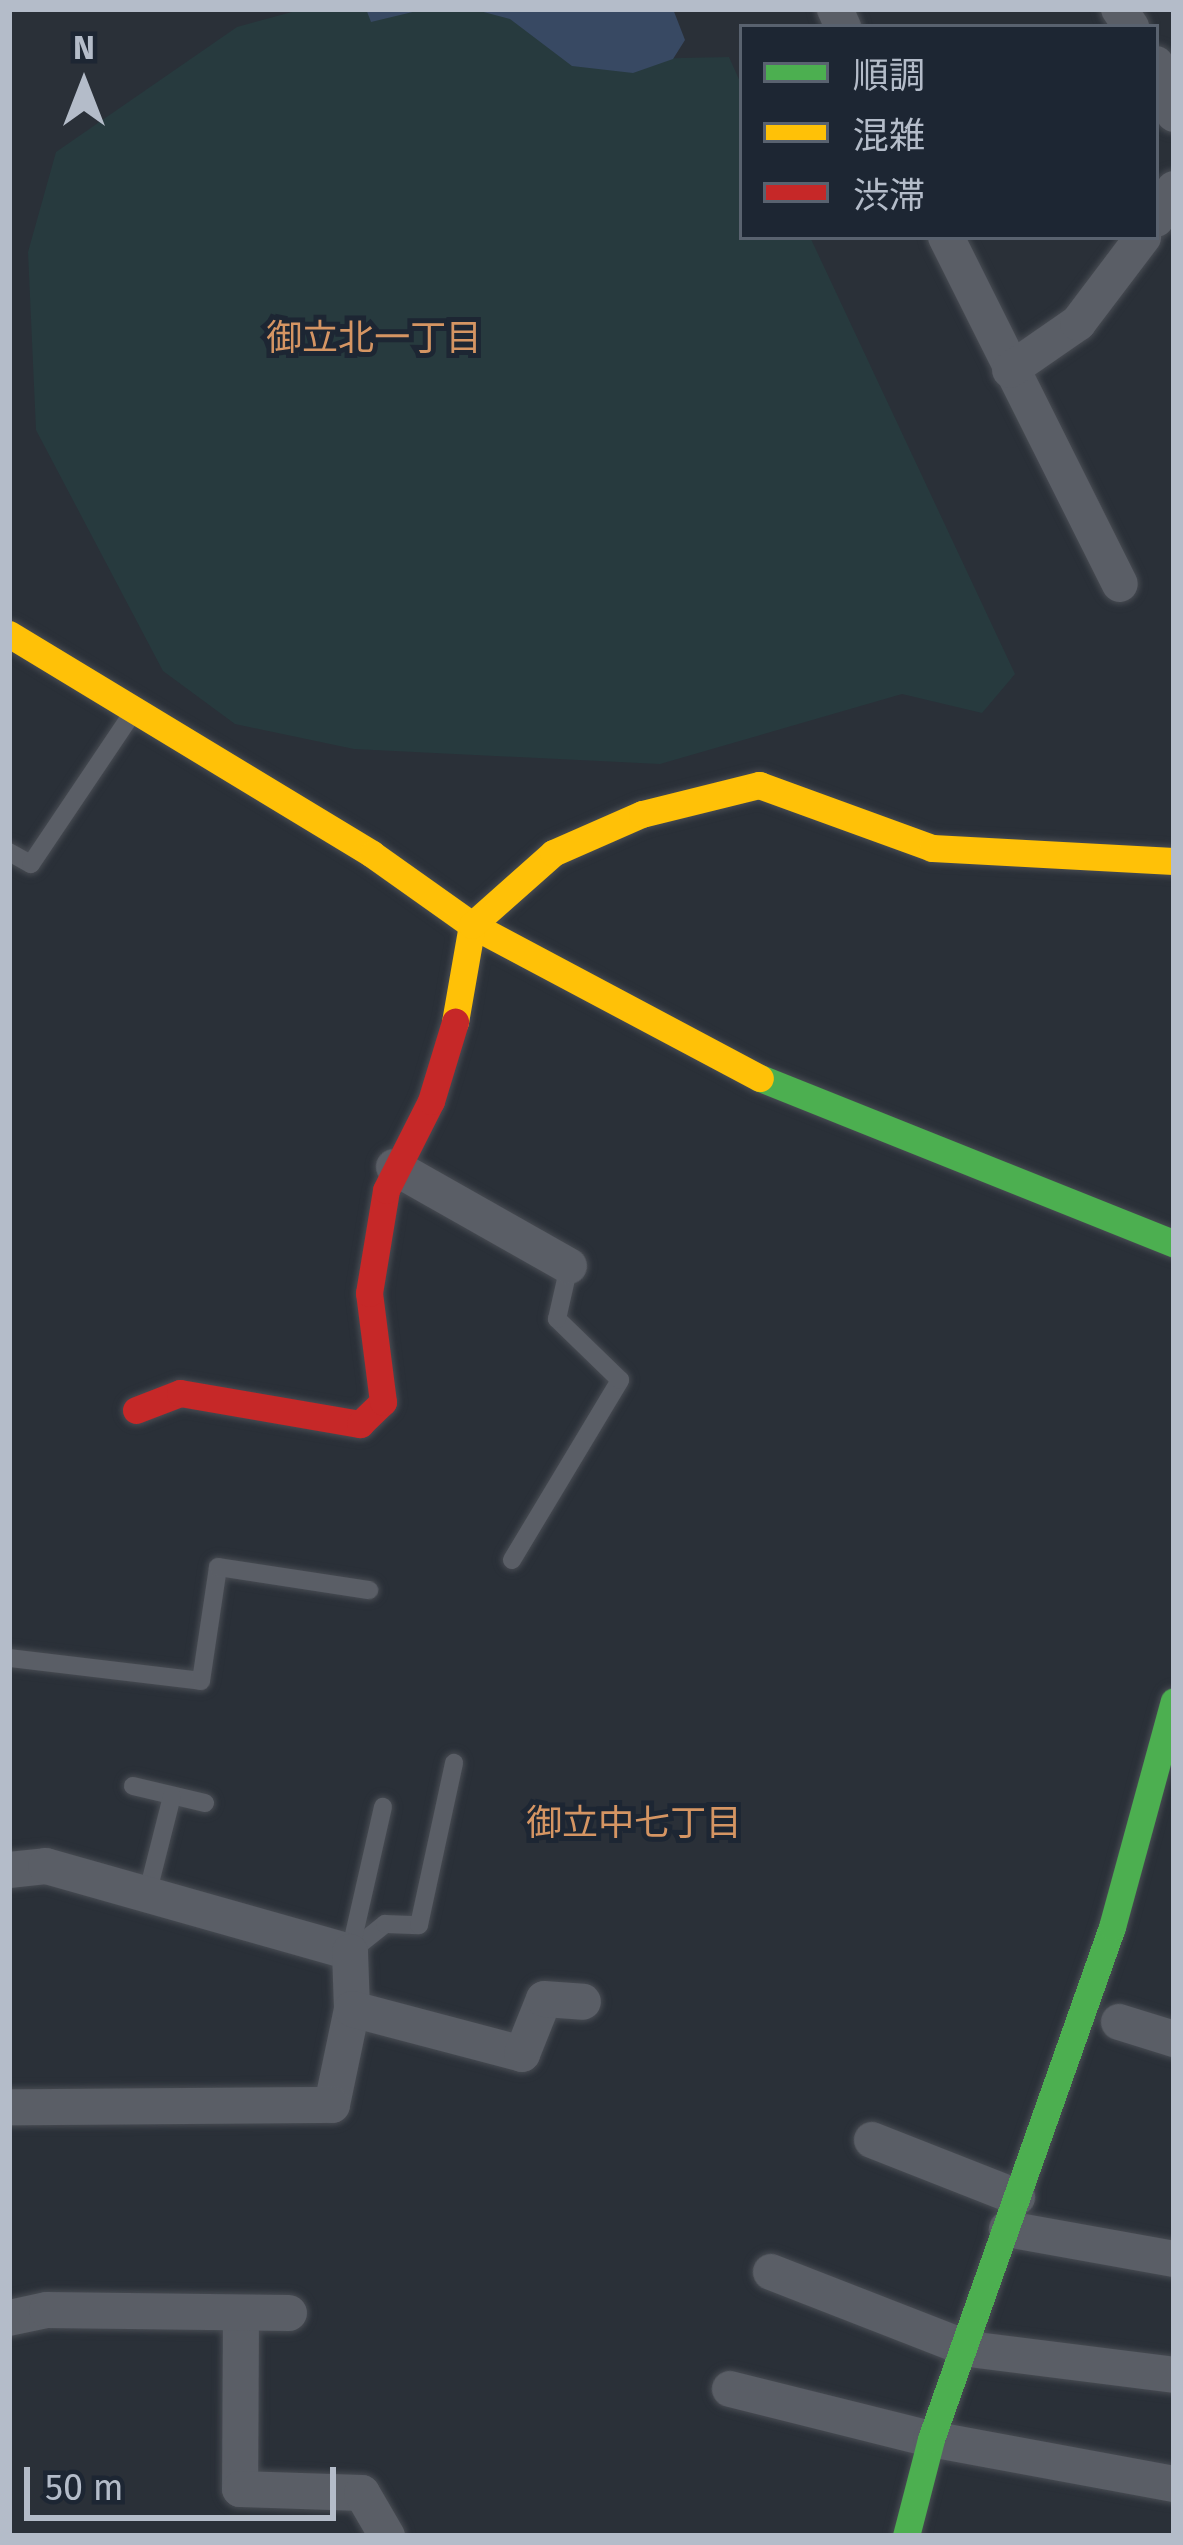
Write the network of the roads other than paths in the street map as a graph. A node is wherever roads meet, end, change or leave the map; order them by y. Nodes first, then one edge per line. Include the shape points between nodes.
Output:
1 (1159, 72) edge
2 (1174, 114) edge
3 (947, 240) edge
4 (1141, 240) edge
5 (1010, 370) junction
6 (1120, 584) dead end
7 (9, 634) edge
8 (134, 710) junction
9 (9, 852) edge
10 (1174, 861) edge
11 (472, 925) junction
12 (394, 1167) junction
13 (1174, 1244) edge
14 (568, 1266) joint
15 (136, 1410) dead end
16 (512, 1560) dead end
17 (369, 1590) dead end
18 (9, 1658) edge
19 (1174, 1701) edge
20 (454, 1763) dead end
21 (133, 1786) dead end
22 (172, 1796) junction
23 (205, 1804) dead end
24 (383, 1807) dead end
25 (9, 1870) edge
26 (147, 1895) junction
27 (350, 1952) junction
28 (583, 2002) dead end
29 (352, 2009) junction
30 (1118, 2022) dead end
31 (1174, 2039) edge
32 (9, 2107) edge
33 (872, 2140) dead end
34 (1012, 2213) junction
35 (1174, 2259) edge
36 (771, 2272) dead end
37 (241, 2312) junction
38 (289, 2312) dead end
39 (9, 2318) edge
40 (969, 2349) junction
41 (1174, 2374) edge
42 (730, 2389) dead end
43 (931, 2439) junction
44 (1174, 2485) edge
45 (387, 2536) edge
46 (906, 2536) edge

1 - 2 street
3 - 5 street
4 - 5 street via 1078,323
5 - 6 street
7 - 8 street
8 - 9 lane via 31,864
8 - 11 street
10 - 11 street via 932,848 759,785 642,814 553,853
11 - 12 street via 461,1002 431,1101
11 - 13 street via 791,1094
12 - 14 street
12 - 15 street via 369,1293 383,1402 372,1413 360,1424 180,1393
14 - 16 lane via 557,1319 620,1380
17 - 18 lane via 218,1567 202,1681
19 - 34 street via 1112,1927
20 - 27 lane via 419,1925 385,1924
21 - 22 lane
22 - 23 lane
22 - 26 lane
24 - 27 lane
25 - 26 street via 46,1866
26 - 27 street
27 - 29 street
28 - 29 street via 544,1999 522,2054
29 - 32 street via 332,2104
30 - 31 street
33 - 34 street
34 - 35 street
34 - 40 street
36 - 40 street
37 - 38 street
37 - 39 street via 47,2310
37 - 45 street via 240,2489 362,2494
40 - 41 street
40 - 43 street
42 - 43 street
43 - 44 street
43 - 46 street

